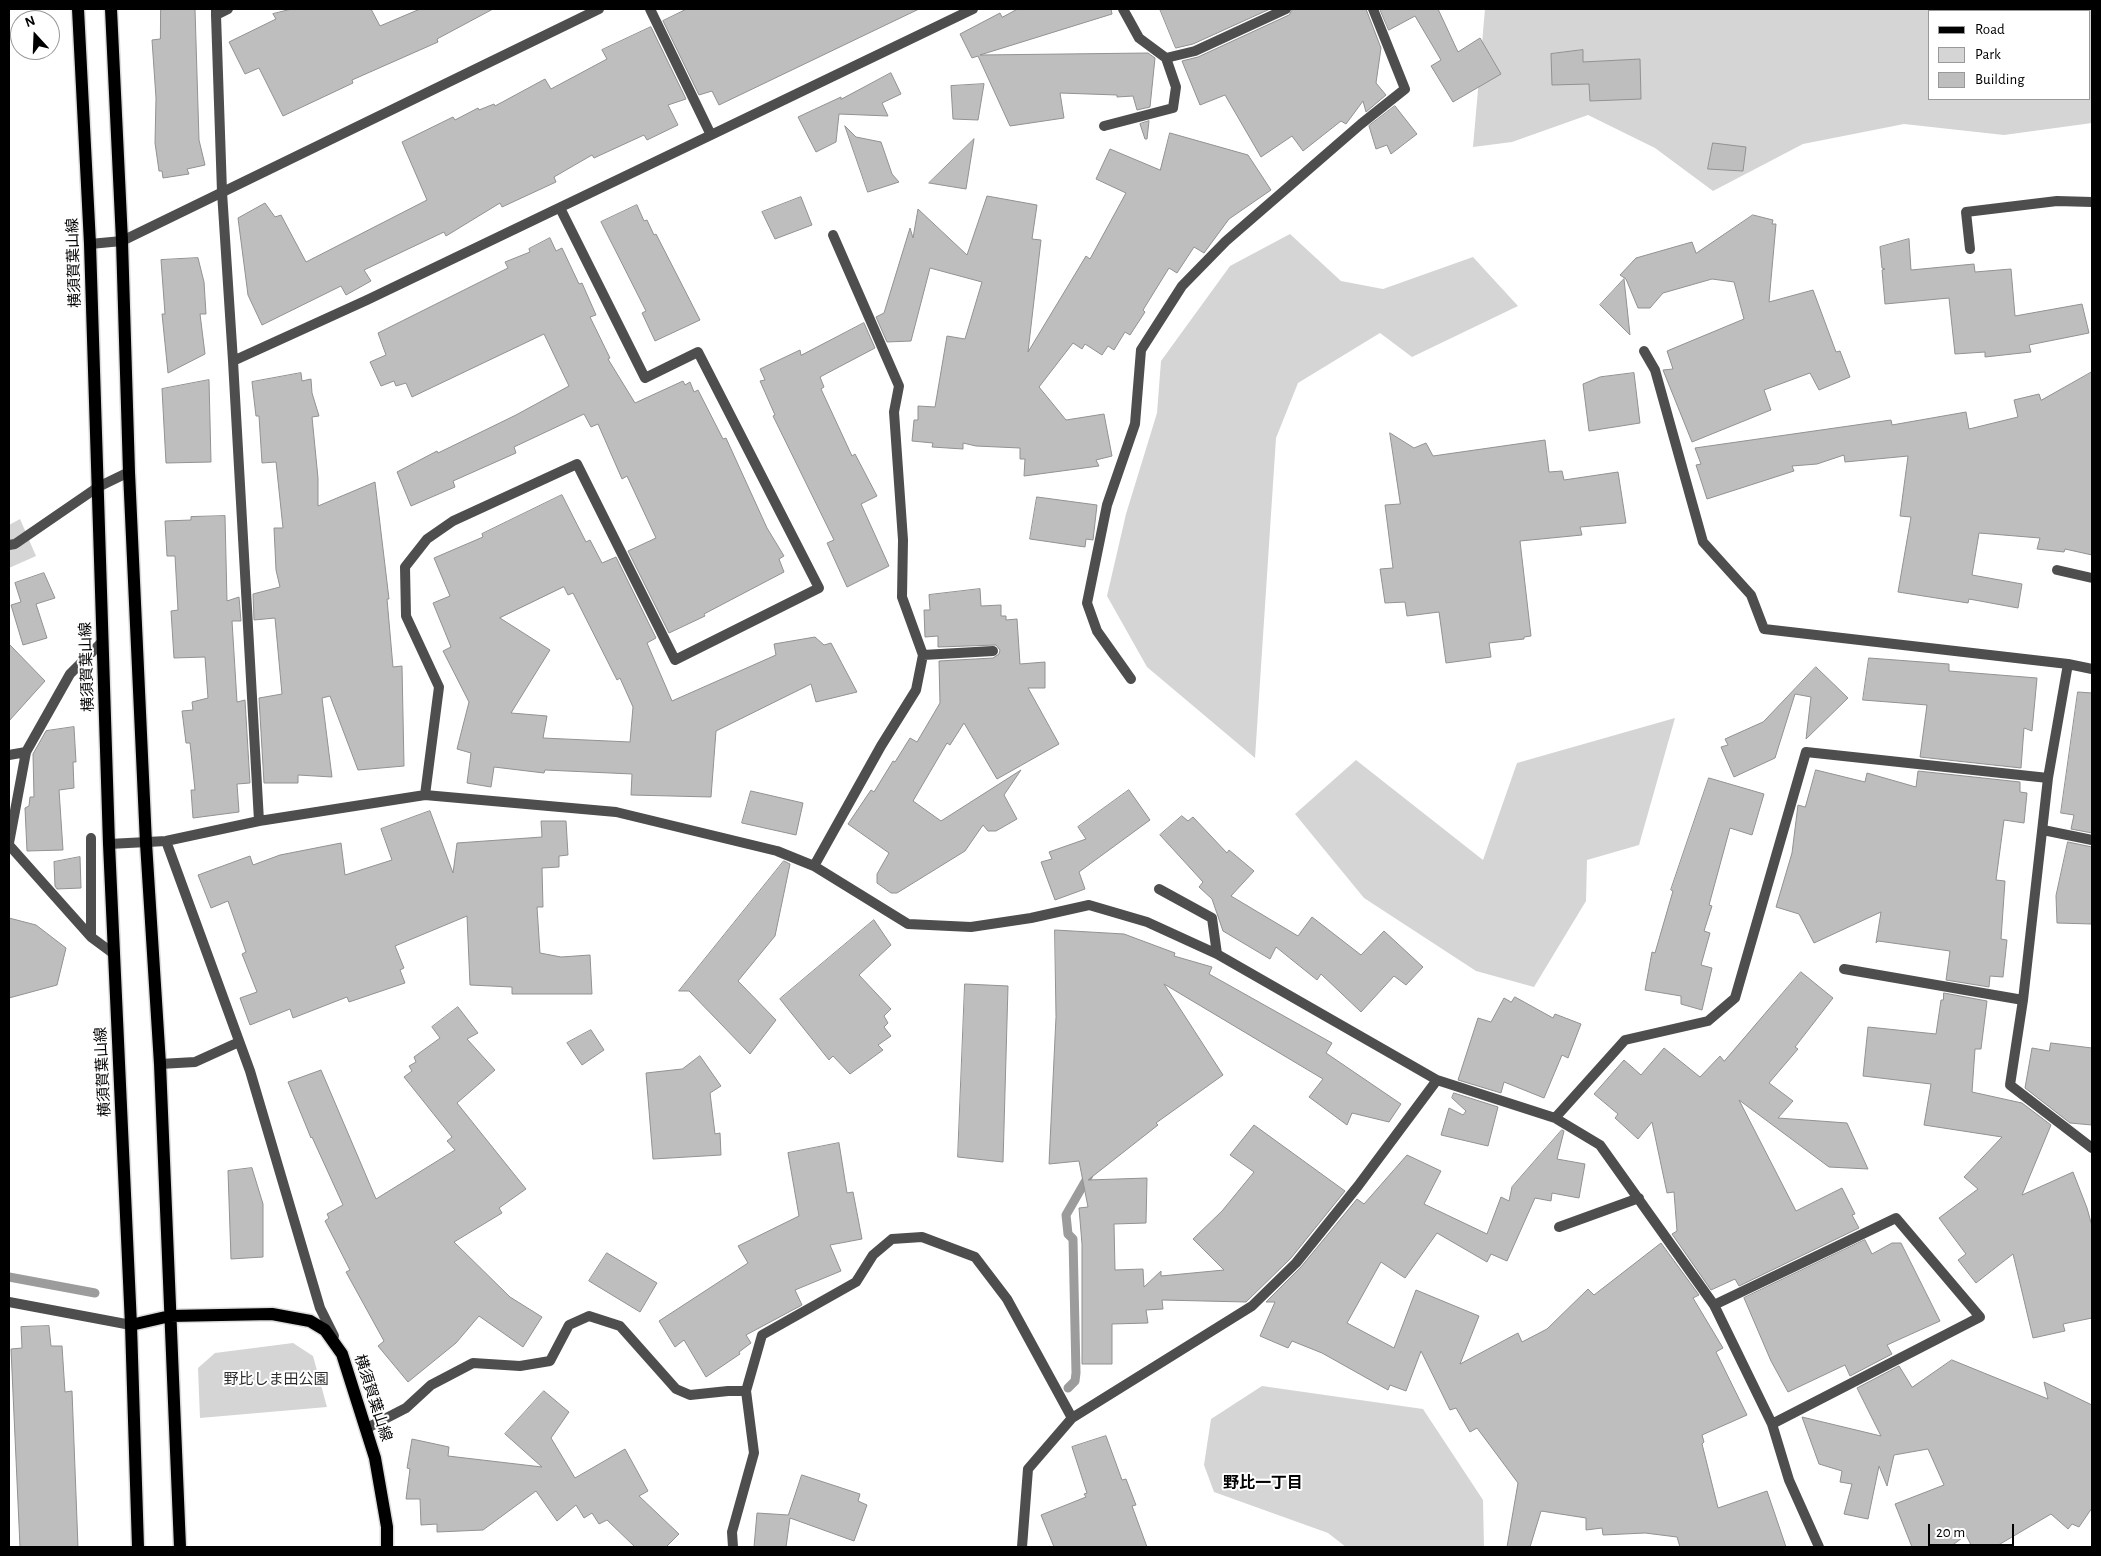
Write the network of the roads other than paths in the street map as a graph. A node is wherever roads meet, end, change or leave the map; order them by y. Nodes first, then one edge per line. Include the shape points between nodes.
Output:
1 (78, 9) edge
2 (111, 9) edge
3 (228, 9) edge
4 (599, 9) edge
5 (650, 9) edge
6 (974, 9) edge
7 (1123, 9) edge
8 (1286, 9) edge
9 (1373, 9) edge
10 (216, 12) edge
11 (1166, 58) junction
12 (1104, 126) dead end
13 (711, 134) junction
14 (222, 192) junction
15 (2092, 202) edge
16 (560, 208) junction
17 (833, 235) dead end
18 (122, 241) junction
19 (90, 244) junction
20 (1970, 249) dead end
21 (1644, 351) dead end
22 (233, 361) junction
23 (129, 472) junction
24 (98, 487) junction
25 (9, 545) edge
26 (2057, 570) dead end
27 (2092, 578) edge
28 (103, 641) junction
29 (993, 651) dead end
30 (923, 655) junction
31 (2068, 664) junction
32 (2092, 669) edge
33 (1131, 679) dead end
34 (26, 752) junction
35 (9, 755) edge
36 (2048, 778) junction
37 (425, 795) junction
38 (259, 821) junction
39 (2042, 830) junction
40 (91, 838) dead end
41 (2092, 840) edge
42 (166, 841) junction
43 (9, 844) edge
44 (108, 844) junction
45 (146, 844) junction
46 (814, 866) junction
47 (1159, 889) dead end
48 (91, 937) junction
49 (114, 954) junction
50 (1217, 954) junction
51 (1844, 969) dead end
52 (2023, 1000) junction
53 (240, 1042) junction
54 (160, 1064) junction
55 (1437, 1080) junction
56 (1555, 1118) junction
57 (2092, 1148) edge
58 (1639, 1198) junction
59 (1559, 1226) dead end
60 (9, 1302) edge
61 (1714, 1305) junction
62 (170, 1316) junction
63 (132, 1325) junction
64 (342, 1354) junction
65 (746, 1391) junction
66 (1072, 1418) junction
67 (1772, 1424) junction
68 (367, 1428) junction
69 (138, 1547) edge
70 (180, 1547) edge
71 (387, 1547) edge
72 (733, 1547) edge
73 (1022, 1547) edge
74 (1819, 1547) edge

1 - 19 main road, 横須賀葉山線
2 - 18 main road
3 - 10 street
4 - 14 street
5 - 13 street
6 - 13 street
7 - 11 street via 1139,38
8 - 11 street via 1194,52
9 - 33 street via 1405,89 1226,240 1182,286 1141,350 1135,424 1107,505 1087,603 1097,631
10 - 14 street
11 - 12 street via 1176,87 1173,108
13 - 16 street
14 - 18 street
14 - 22 street
15 - 20 street via 2057,201 1966,212
16 - 22 street
16 - 37 street via 645,378 698,352 819,588 675,660 577,464 453,521 428,539 405,567 406,616 439,687
17 - 30 street via 899,386 894,412 903,540 902,597
18 - 19 street
18 - 23 main road
19 - 24 main road, 横須賀葉山線
21 - 31 street via 1655,370 1703,542 1751,595 1764,629
22 - 38 street
23 - 24 street
23 - 45 main road
24 - 25 street
24 - 28 main road, 横須賀葉山線
26 - 27 street
28 - 34 street via 70,674
28 - 44 main road, 横須賀葉山線
29 - 30 street
30 - 46 street via 916,690
31 - 32 street
31 - 36 street
34 - 35 street
34 - 43 street
36 - 39 street
36 - 56 street via 1806,752 1735,998 1708,1021 1625,1040
37 - 38 street
37 - 46 street via 616,812 777,851
38 - 42 street
39 - 41 street
39 - 52 street
40 - 48 street
42 - 45 street
42 - 53 street
43 - 48 street
44 - 45 street
44 - 49 main road, 横須賀葉山線
45 - 54 main road
46 - 50 street via 908,924 971,928 1089,905 1147,922
47 - 50 street via 1212,918
48 - 49 street
49 - 63 main road, 横須賀葉山線
50 - 55 street
51 - 52 street
52 - 57 street via 2010,1085
53 - 54 street via 195,1062
53 - 64 street via 320,1308
54 - 62 main road
55 - 56 street
55 - 66 street via 1296,1263 1252,1306
56 - 58 street via 1600,1145
58 - 59 street
58 - 61 street
60 - 63 street
61 - 67 street
61 - 67 street via 1896,1218 1980,1317
62 - 63 main road, 横須賀葉山線
62 - 64 main road, 横須賀葉山線 via 292,1316 325,1330
62 - 70 main road
63 - 69 main road, 横須賀葉山線
64 - 68 main road, 横須賀葉山線
65 - 66 street via 762,1335 856,1282 872,1255 892,1239 922,1237 975,1257 1007,1299
65 - 68 street via 690,1395 676,1389 620,1326 589,1316 569,1325 550,1361 520,1366 473,1363 431,1385 406,1408
65 - 72 street via 754,1453 732,1532
66 - 73 street via 1028,1469
67 - 74 street via 1789,1480
68 - 71 main road, 横須賀葉山線 via 381,1488

